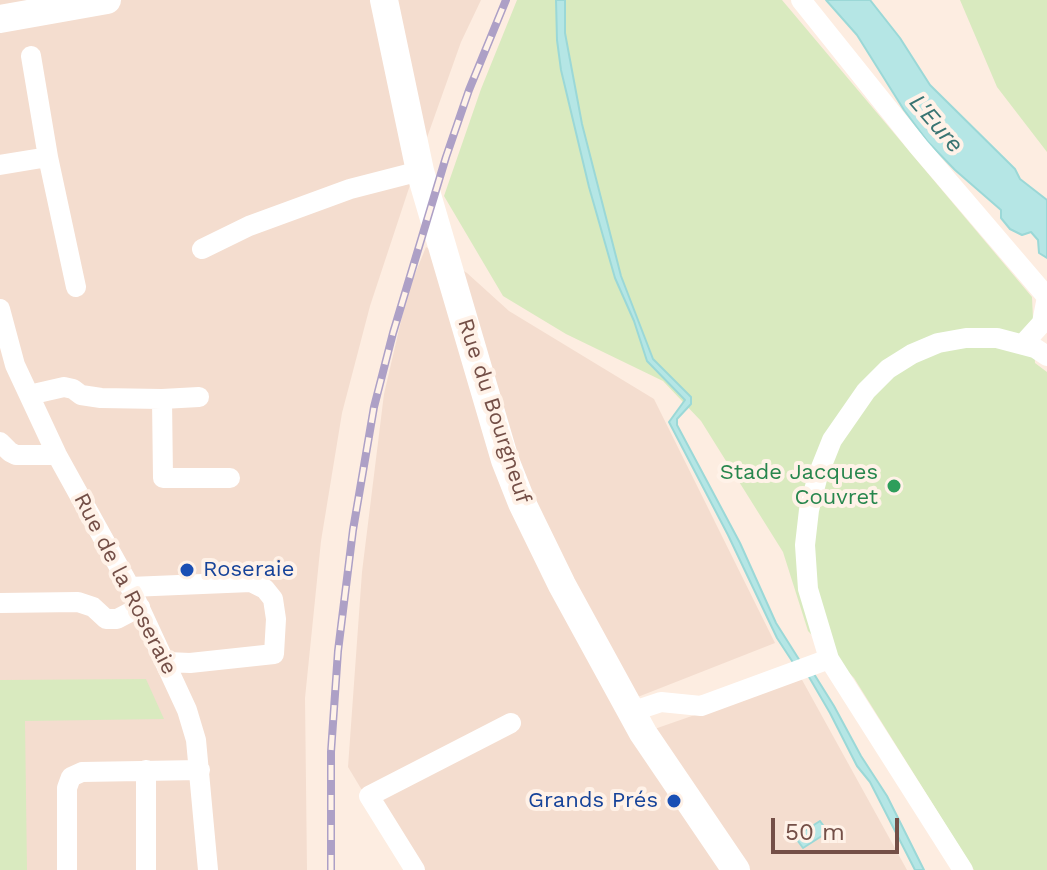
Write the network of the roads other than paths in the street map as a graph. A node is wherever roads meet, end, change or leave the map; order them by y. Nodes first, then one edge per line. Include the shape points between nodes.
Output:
1 (107, 0) edge
2 (384, 0) edge
3 (801, 0) edge
4 (0, 19) edge
5 (31, 56) dead end
6 (48, 157) junction
7 (0, 165) edge
8 (420, 171) junction
9 (202, 249) dead end
10 (76, 287) dead end
11 (1047, 297) edge
12 (0, 309) edge
13 (1023, 344) junction
14 (1047, 356) edge
15 (29, 395) junction
16 (199, 397) dead end
17 (162, 399) junction
18 (0, 442) edge
19 (57, 455) junction
20 (230, 478) dead end
21 (130, 587) junction
22 (0, 603) edge
23 (140, 607) junction
24 (829, 659) junction
25 (167, 662) junction
26 (631, 712) junction
27 (511, 723) dead end
28 (146, 770) junction
29 (200, 770) junction
30 (67, 870) edge
31 (146, 870) edge
32 (208, 870) edge
33 (415, 870) edge
34 (736, 870) edge
35 (963, 870) edge

1 - 4 main road
2 - 8 main road, Rue du Bourgneuf
3 - 11 street
5 - 6 street
6 - 7 street
6 - 10 street
8 - 9 street via 350,189
8 - 26 main road, Rue du Bourgneuf via 505,460 562,585
11 - 13 street via 1042,323
12 - 15 street, Rue de la Roseraie
13 - 14 street
13 - 24 street via 966,338 912,354 866,391 832,440 818,475 805,545 808,589
15 - 17 street via 64,387 101,398
15 - 19 street, Rue de la Roseraie
16 - 17 street
17 - 20 street via 163,478
18 - 19 street via 16,455
19 - 21 street, Rue de la Roseraie
21 - 23 street, Rue de la Roseraie
21 - 25 street via 251,582 273,599 274,654
22 - 23 street via 78,602 106,619
23 - 25 street, Rue de la Roseraie
24 - 26 street via 701,706 661,702
24 - 35 street
25 - 29 street, Rue de la Roseraie via 187,710
26 - 34 main road, Rue du Bourgneuf
27 - 33 street via 369,796
28 - 29 street
28 - 30 street via 71,777
28 - 31 street
29 - 32 street, Rue de la Roseraie

